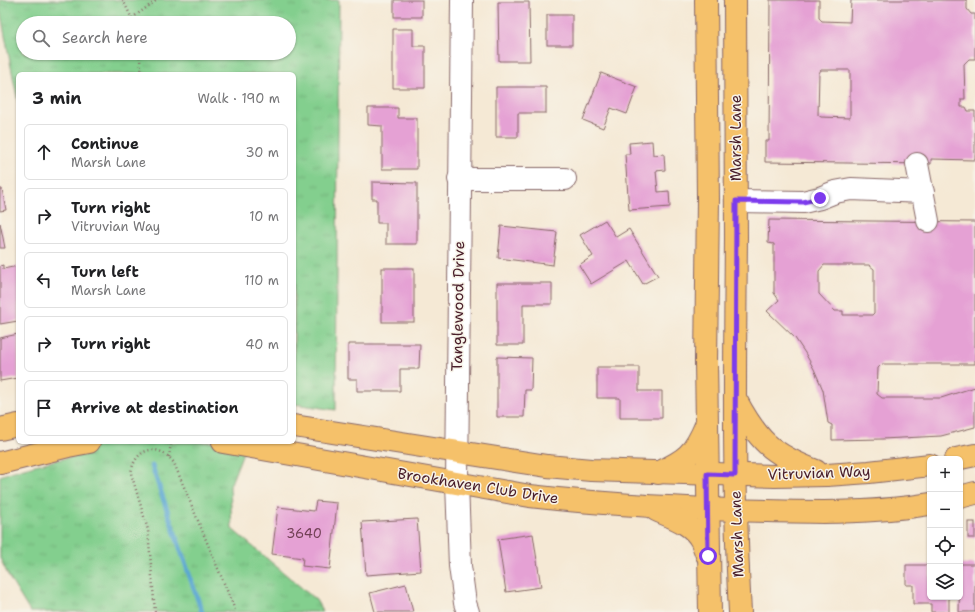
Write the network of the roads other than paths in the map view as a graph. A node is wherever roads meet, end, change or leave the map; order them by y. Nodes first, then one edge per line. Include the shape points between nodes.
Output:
1 (462, 0) edge
2 (706, 0) edge
3 (735, 0) edge
4 (916, 164) dead end
5 (459, 179) junction
6 (565, 179) dead end
7 (923, 192) junction
8 (708, 199) junction
9 (736, 201) junction
10 (928, 221) dead end
11 (735, 398) junction
12 (707, 422) junction
13 (16, 425) edge
14 (296, 426) edge
15 (0, 429) edge
16 (79, 444) edge
17 (233, 444) edge
18 (457, 452) junction
19 (975, 455) edge
20 (963, 458) edge
21 (0, 463) edge
22 (927, 465) edge
23 (657, 473) junction
24 (707, 474) junction
25 (735, 475) junction
26 (827, 475) junction
27 (457, 483) junction
28 (975, 493) edge
29 (963, 496) edge
30 (927, 504) edge
31 (649, 506) junction
32 (707, 509) junction
33 (736, 510) junction
34 (708, 556) junction
35 (468, 612) edge
36 (710, 612) edge
37 (740, 612) edge

1 - 5 street, Tanglewood Drive
2 - 8 main road, Marsh Lane
3 - 9 main road, Marsh Lane
4 - 7 street
5 - 6 street
5 - 18 street, Tanglewood Drive
7 - 9 street via 851,190 803,202
7 - 10 street
8 - 9 main road
8 - 12 main road, Marsh Lane
9 - 11 main road, Marsh Lane
11 - 25 main road, Marsh Lane
11 - 26 main road via 744,416 774,451
12 - 23 main road via 699,442 691,453 679,463
12 - 24 main road, Marsh Lane
13 - 15 main road
14 - 18 main road, Brookhaven Club Drive
16 - 21 main road
17 - 27 main road, Brookhaven Club Drive
18 - 23 main road, Brookhaven Club Drive via 547,466
18 - 27 street, Tanglewood Drive
19 - 20 main road
22 - 26 main road, Vitruvian Way
23 - 24 main road, Brookhaven Club Drive
24 - 25 main road, Vitruvian Way
24 - 32 main road, Marsh Lane
25 - 26 main road, Vitruvian Way
25 - 33 main road, Marsh Lane
27 - 31 main road, Brookhaven Club Drive via 560,500
27 - 35 street, Tanglewood Drive via 460,566
28 - 29 main road
30 - 33 main road via 855,512
31 - 32 main road, Brookhaven Club Drive
31 - 34 main road via 694,531
32 - 33 main road, Brookhaven Club Drive
32 - 34 main road, Marsh Lane
33 - 37 main road, Marsh Lane
34 - 36 main road, Marsh Lane

